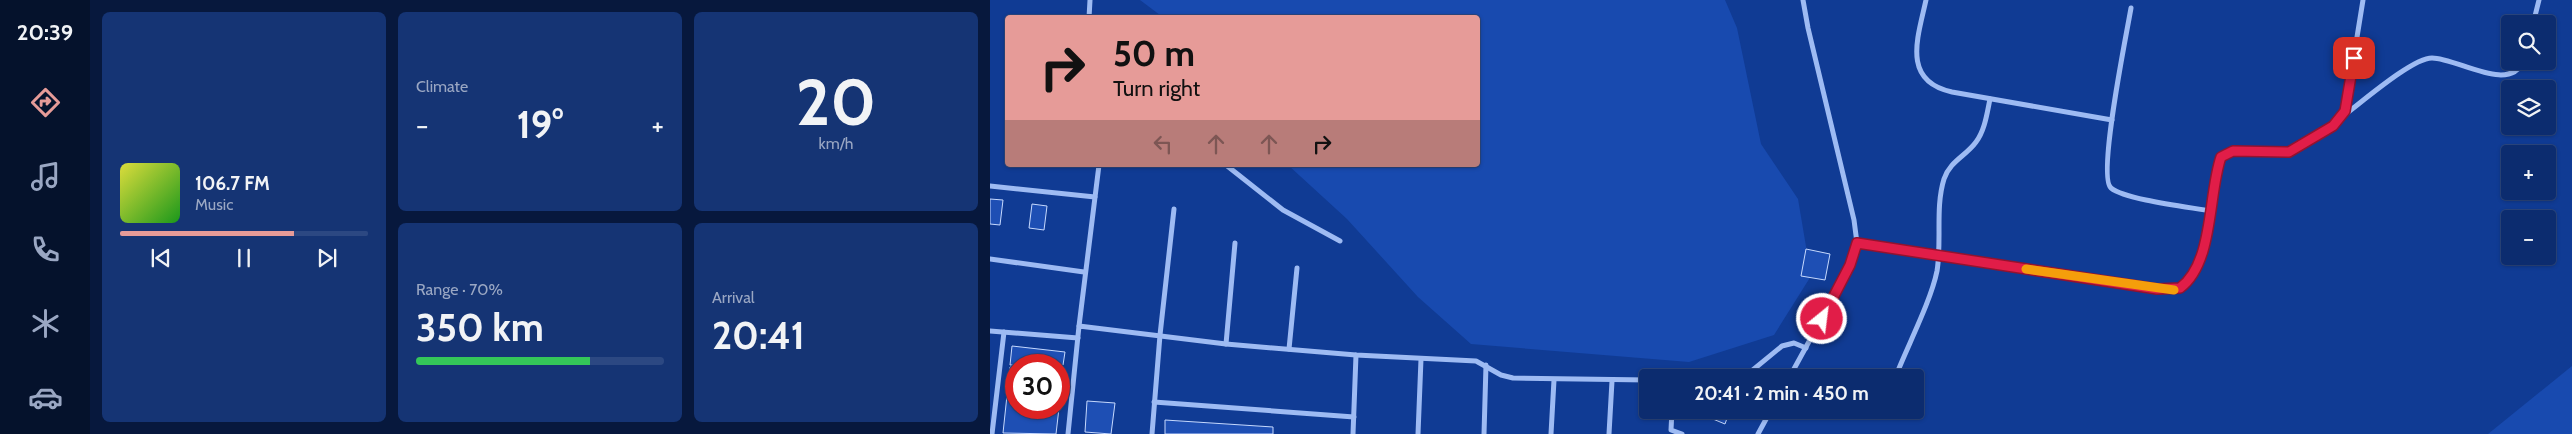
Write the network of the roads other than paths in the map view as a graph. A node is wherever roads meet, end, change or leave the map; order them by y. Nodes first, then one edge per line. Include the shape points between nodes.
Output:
1 (1090, 0) edge
2 (1803, 0) edge
3 (1926, 0) edge
4 (2363, 0) edge
5 (2539, 0) edge
6 (2130, 8) dead end
7 (1089, 15) edge
8 (2535, 15) edge
9 (2517, 70) edge
10 (1990, 99) junction
11 (2342, 117) junction
12 (2112, 120) junction
13 (1099, 167) edge
14 (1229, 167) edge
15 (990, 186) edge
16 (1095, 197) junction
17 (1174, 209) dead end
18 (2211, 211) junction
19 (1340, 240) dead end
20 (1235, 243) dead end
21 (1857, 243) junction
22 (1938, 256) junction
23 (990, 259) edge
24 (1297, 268) dead end
25 (1084, 272) junction
26 (1079, 326) junction
27 (990, 331) edge
28 (1004, 332) junction
29 (1160, 335) junction
30 (1078, 338) junction
31 (1226, 344) junction
32 (1806, 348) junction
33 (1289, 349) junction
34 (1356, 356) junction
35 (1421, 359) junction
36 (1486, 365) junction
37 (1754, 369) edge
38 (1794, 369) edge
39 (1898, 369) edge
40 (1554, 380) junction
41 (1639, 380) edge
42 (1612, 381) junction
43 (1154, 402) junction
44 (1354, 417) junction
45 (1672, 419) edge
46 (1766, 419) edge
47 (1671, 432) edge
48 (992, 434) edge
49 (1068, 434) edge
50 (1152, 434) edge
51 (1353, 434) edge
52 (1418, 434) edge
53 (1484, 434) edge
54 (1551, 434) edge
55 (1609, 434) edge
56 (1682, 434) edge
57 (1758, 434) edge

1 - 7 street
2 - 21 street
3 - 10 street via 1917,55 1922,76 1939,89
4 - 11 street
5 - 8 street
6 - 12 street
9 - 11 street via 2505,76 2439,58 2422,59
10 - 12 street
10 - 22 street via 1981,134 1975,144 1952,164 1945,177
11 - 18 street via 2333,126 2289,152 2225,153 2219,162
12 - 18 street via 2106,176 2110,188 2127,195
13 - 16 street
14 - 19 street via 1283,210
15 - 16 street
16 - 25 street
17 - 29 street
18 - 22 street via 2195,270 2185,284 2173,290
20 - 31 street
21 - 22 street
21 - 32 street via 1838,290
22 - 39 street via 1934,283
23 - 25 street
24 - 33 street
25 - 26 street
26 - 29 street
26 - 30 street
27 - 28 street
28 - 30 street
28 - 48 street
29 - 31 street
29 - 43 street
30 - 49 street
31 - 33 street
32 - 37 street via 1794,343 1782,346
32 - 38 street
33 - 34 street
34 - 35 street
34 - 44 street
35 - 36 street via 1469,360
35 - 52 street
36 - 40 street via 1506,377
36 - 53 street
40 - 42 street
40 - 54 street
41 - 42 street
42 - 55 street
43 - 44 street
43 - 50 street
44 - 51 street
45 - 47 street
46 - 57 street
47 - 56 street

